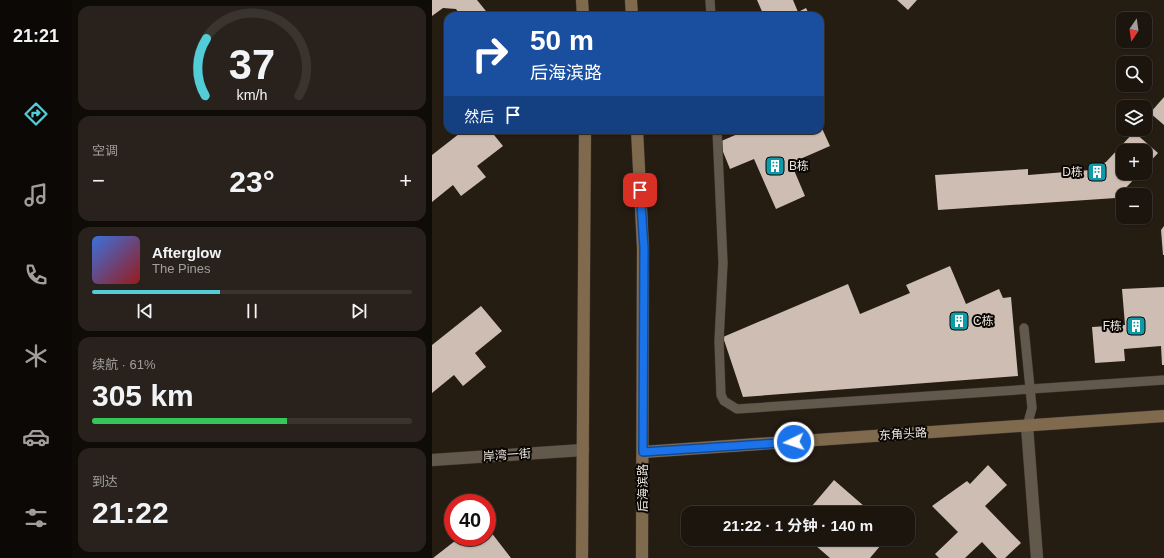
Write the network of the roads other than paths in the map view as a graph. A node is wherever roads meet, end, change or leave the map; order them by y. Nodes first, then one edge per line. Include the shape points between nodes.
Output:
1 (582, 0) edge
2 (631, 0) edge
3 (710, 0) edge
4 (583, 12) edge
5 (632, 12) edge
6 (711, 12) edge
7 (585, 134) edge
8 (637, 134) edge
9 (717, 134) edge
10 (1024, 328) dead end
11 (1164, 380) edge
12 (1031, 390) junction
13 (1164, 416) edge
14 (1027, 426) junction
15 (583, 450) junction
16 (643, 452) junction
17 (432, 460) edge
18 (582, 558) edge
19 (642, 558) edge
20 (1037, 558) edge

1 - 4 main road
2 - 5 main road
3 - 6 lane
7 - 15 main road
8 - 16 main road, 后海滨路 via 644,248
9 - 12 lane via 723,263 719,354 721,395 724,401 737,409
10 - 12 lane
11 - 12 lane
12 - 14 lane via 1032,408
13 - 14 main road, 东角头路
14 - 16 main road, 东角头路
14 - 20 street
15 - 17 street, 岸湾一街
15 - 18 main road
16 - 19 main road, 后海滨路

